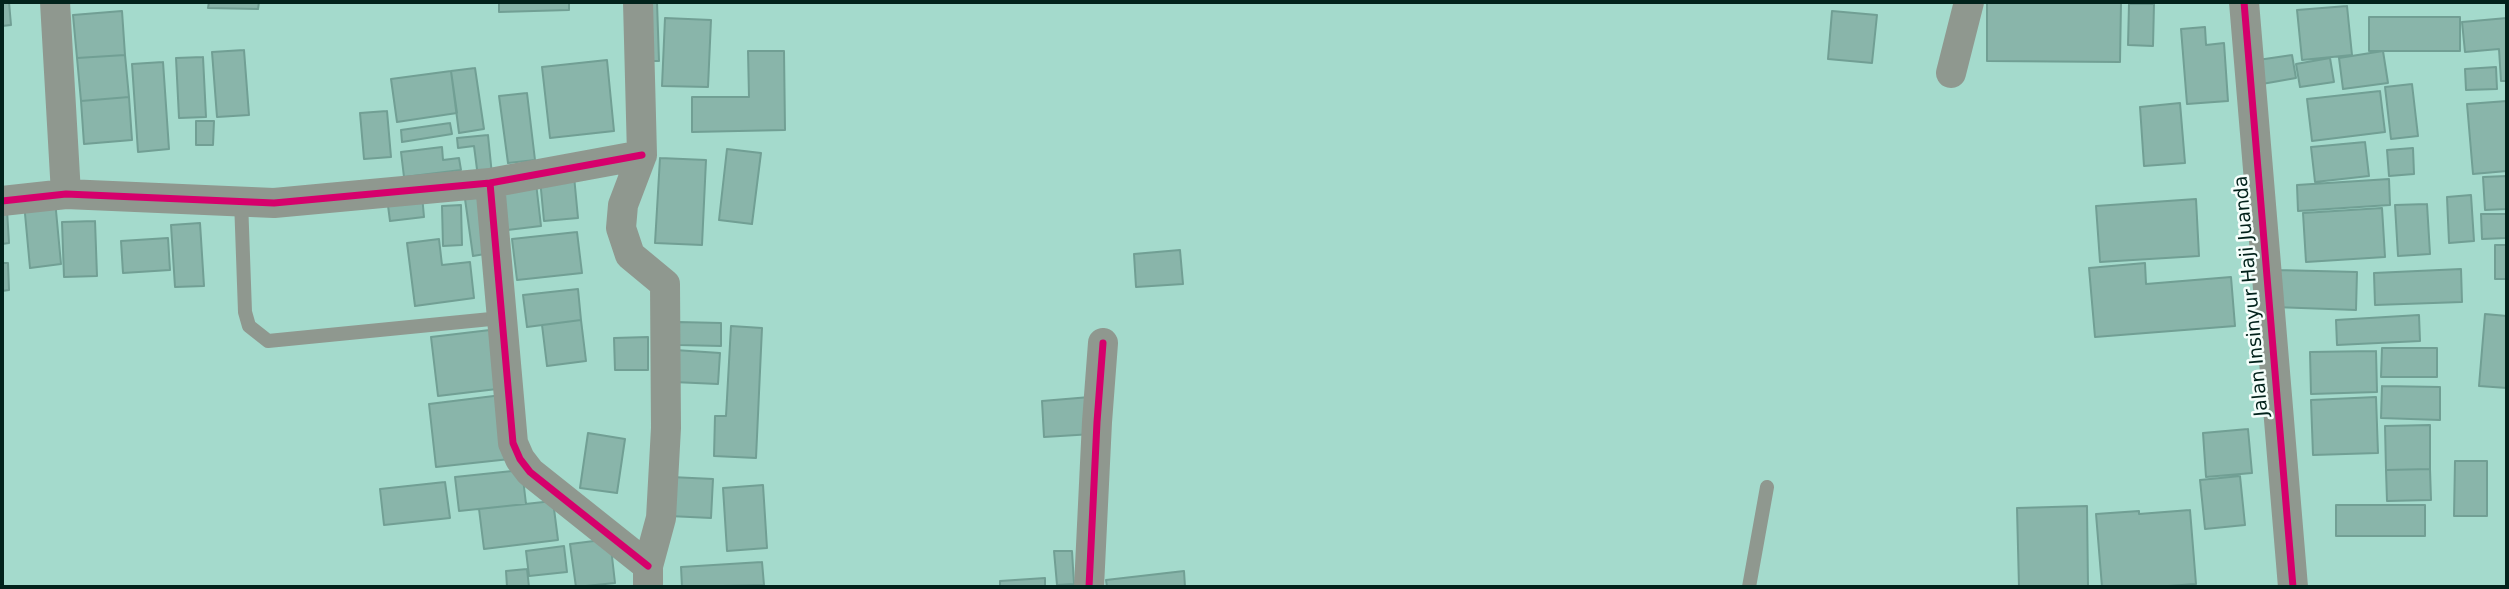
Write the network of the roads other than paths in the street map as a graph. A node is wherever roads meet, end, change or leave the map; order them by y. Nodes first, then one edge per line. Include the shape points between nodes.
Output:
1 (55, 2) edge
2 (638, 2) edge
3 (1969, 2) edge
4 (2244, 2) edge
5 (1951, 73) dead end
6 (642, 155) junction
7 (490, 183) junction
8 (66, 194) junction
9 (241, 200) junction
10 (2, 201) edge
11 (501, 318) junction
12 (1103, 342) dead end
13 (1767, 487) dead end
14 (648, 576) edge
15 (1089, 587) edge
16 (1749, 587) edge
17 (2293, 587) edge

1 - 8 street
2 - 6 street
3 - 5 street
4 - 17 street, Jalan Insinyur Haji Juanda
6 - 7 street
6 - 14 street via 623,205 621,228 630,255 665,284 661,518
7 - 9 street via 274,203
7 - 11 street
8 - 9 street
8 - 10 street
9 - 11 lane via 245,312 249,326 268,341
11 - 14 street via 513,443 520,459
12 - 15 street
13 - 16 lane

